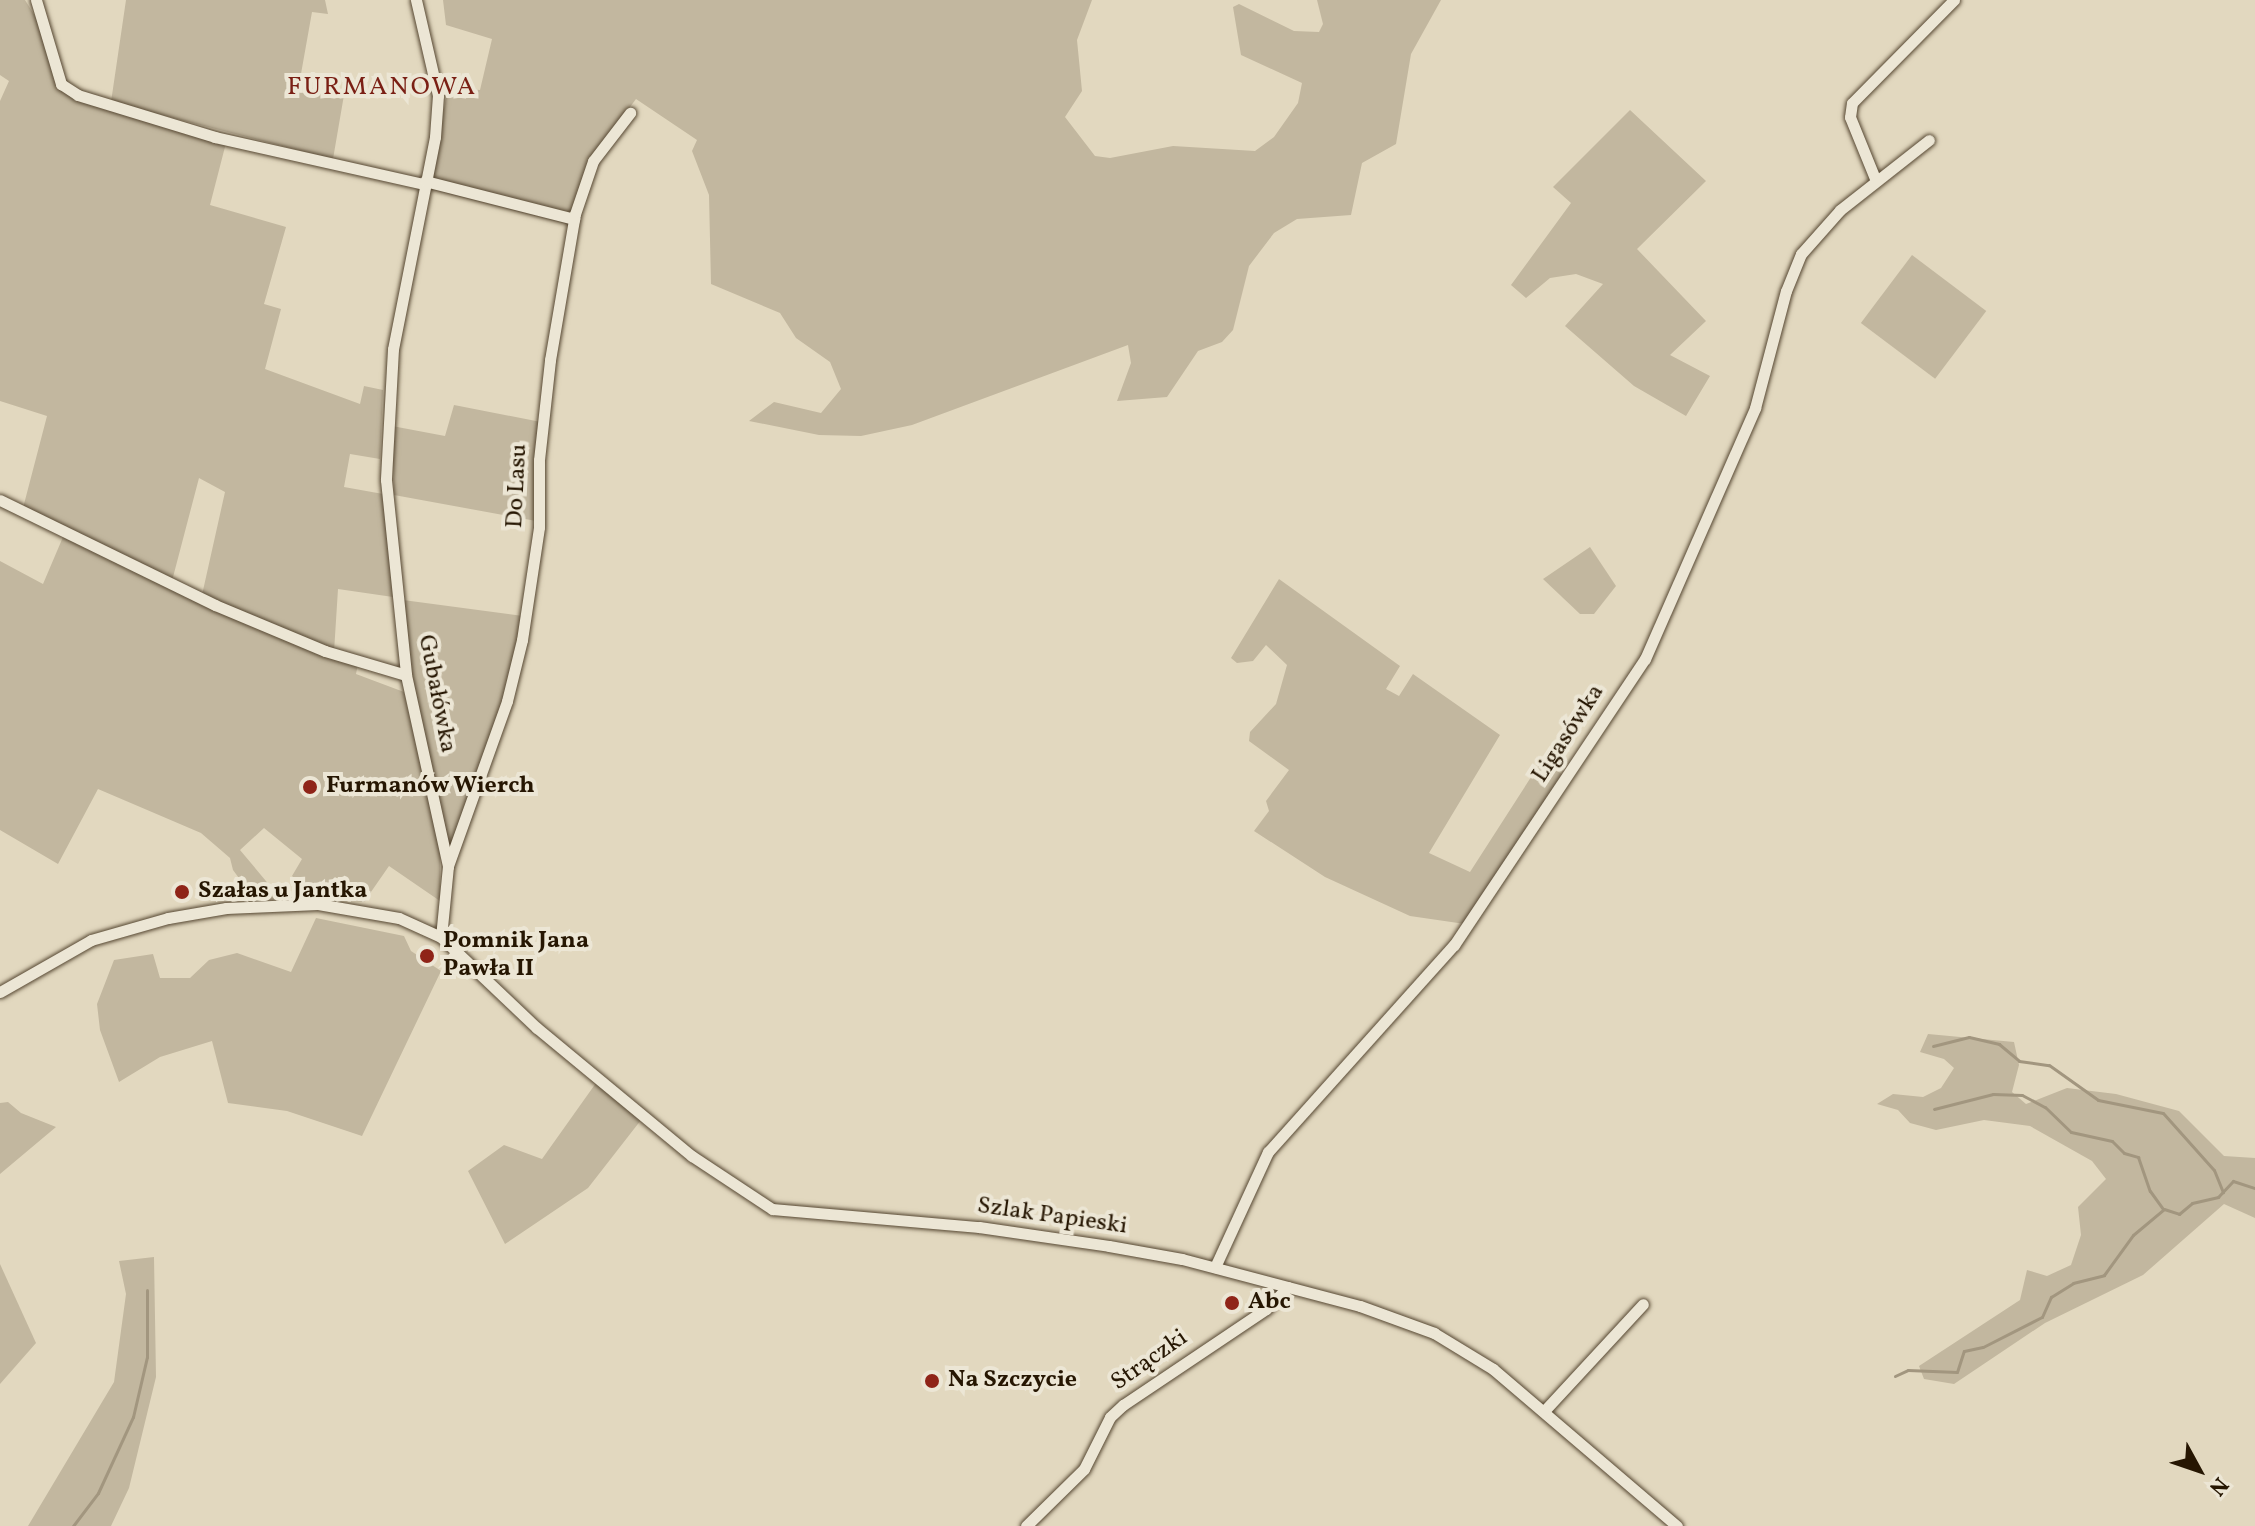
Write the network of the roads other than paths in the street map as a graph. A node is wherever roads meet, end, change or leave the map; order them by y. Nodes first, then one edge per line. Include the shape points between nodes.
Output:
1 (36, 0) edge
2 (416, 0) edge
3 (1949, 1) edge
4 (630, 113) dead end
5 (1929, 140) dead end
6 (1876, 181) junction
7 (425, 183) junction
8 (574, 219) junction
9 (0, 500) edge
10 (406, 675) junction
11 (448, 866) junction
12 (441, 937) junction
13 (0, 992) edge
14 (1215, 1267) junction
15 (1288, 1287) junction
16 (1643, 1304) dead end
17 (1545, 1410) junction
18 (1026, 1526) edge
19 (1677, 1526) edge

1 - 7 street via 61,84 78,95 215,137
2 - 7 street, Gubałówka via 438,95
3 - 6 street via 1852,103 1850,117
4 - 8 street, Do Lasu via 593,161
5 - 6 street, Ligasówka
6 - 14 street, Ligasówka via 1827,222 1796,262 1755,408 1645,659 1454,945 1268,1152
7 - 8 street
7 - 10 street, Gubałówka via 400,300 387,428 386,480
8 - 11 street, Do Lasu via 550,360 539,460 539,527 522,640 507,701
9 - 10 street via 215,605 325,651
10 - 11 street, Gubałówka
11 - 12 street, Gubałówka
12 - 13 street via 399,918 337,904 226,908 105,934 56,956
12 - 14 street, Szlak Papieski via 537,1028 671,1139 728,1185 772,1209 979,1227
14 - 15 street, Szlak Papieski
15 - 17 street, Szlak Papieski via 1434,1333 1515,1384
15 - 18 street, Strączki via 1266,1309 1123,1405 1110,1417 1084,1469
16 - 17 street
17 - 19 street, Szlak Papieski

